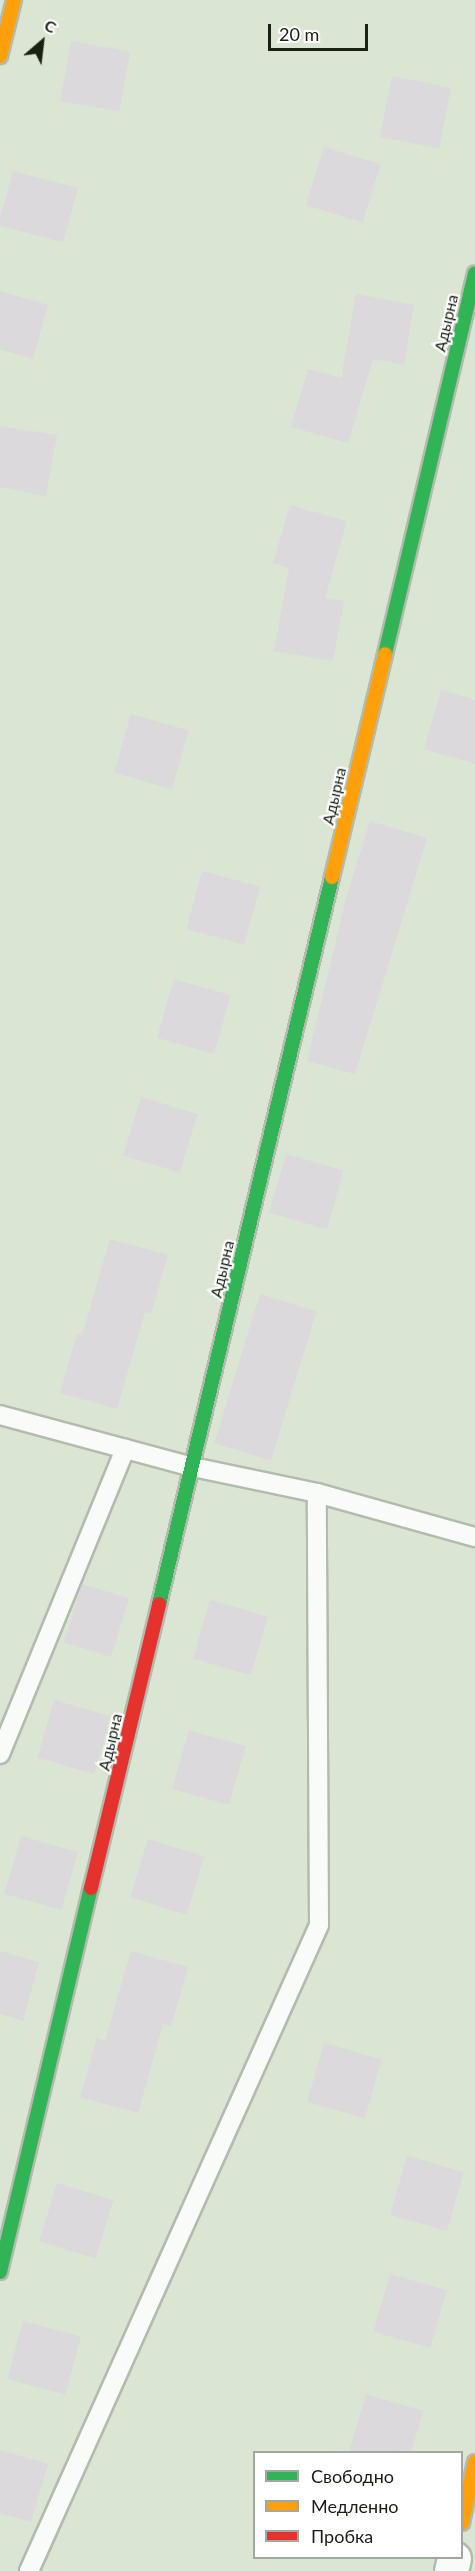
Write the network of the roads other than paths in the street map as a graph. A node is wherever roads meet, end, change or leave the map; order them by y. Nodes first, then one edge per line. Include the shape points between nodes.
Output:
1 (14, 0) edge
2 (0, 56) edge
3 (475, 274) edge
4 (0, 1416) edge
5 (125, 1449) junction
6 (193, 1467) junction
7 (317, 1493) junction
8 (475, 1537) edge
9 (0, 1754) edge
10 (0, 2272) edge
11 (475, 2462) edge
12 (463, 2518) edge
13 (29, 2571) edge

1 - 2 street
3 - 6 street, Адырна
4 - 5 lane
5 - 6 lane
5 - 9 lane
6 - 7 lane
6 - 10 street, Адырна
7 - 8 lane
7 - 13 lane via 319,1925
11 - 12 street

